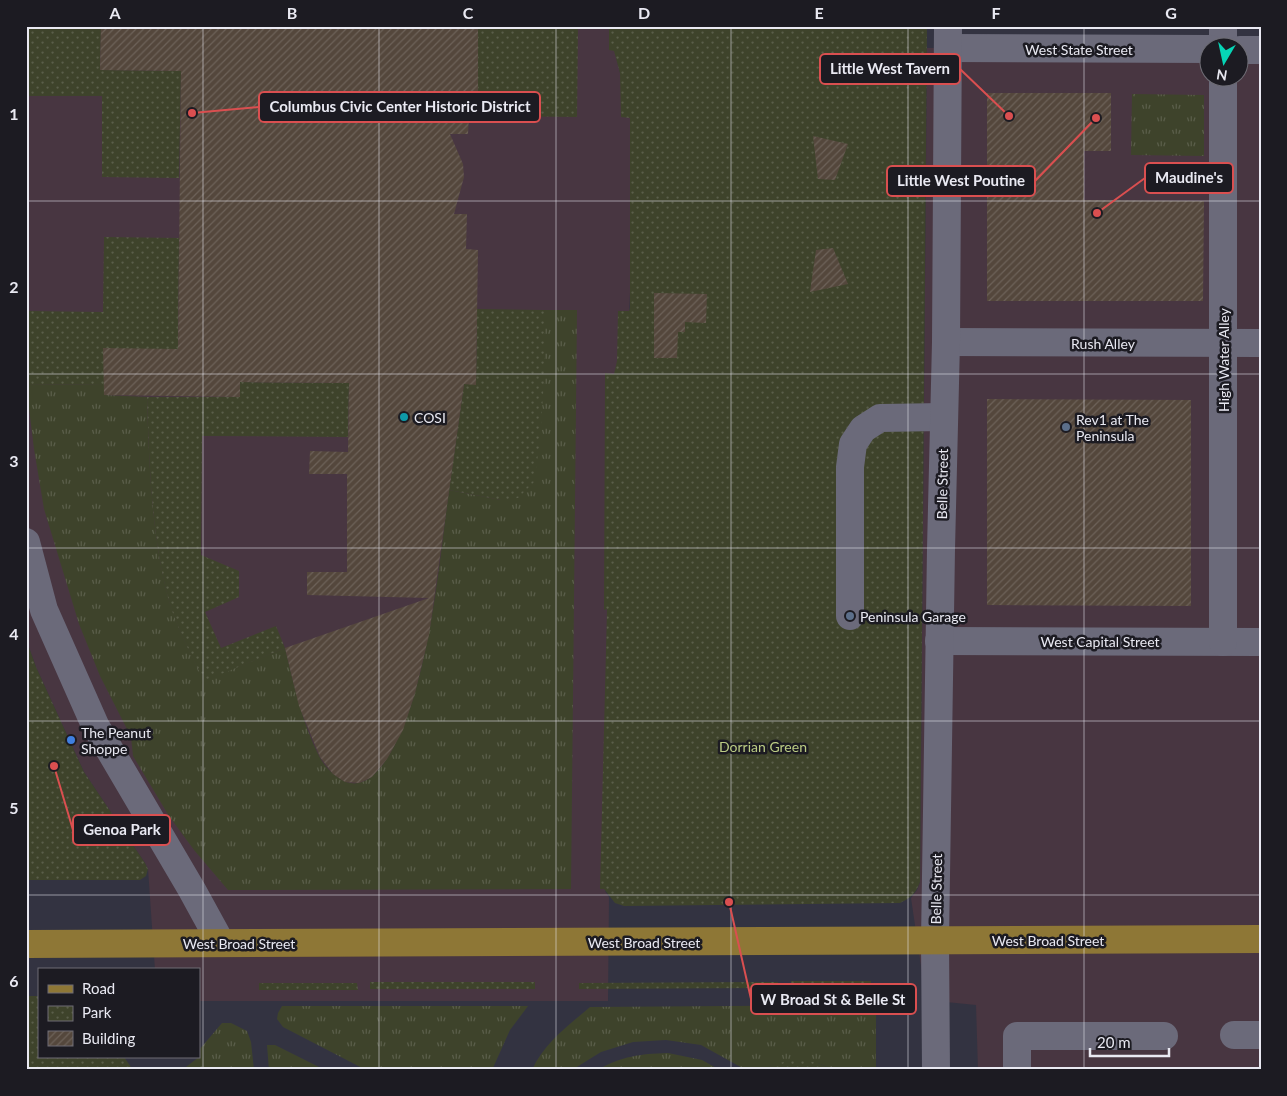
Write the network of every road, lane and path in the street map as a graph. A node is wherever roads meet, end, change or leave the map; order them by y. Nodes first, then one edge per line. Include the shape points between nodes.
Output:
1 (948, 37) edge
2 (1200, 49) edge
3 (1223, 88) edge
4 (946, 342) junction
5 (1223, 342) junction
6 (1261, 343) edge
7 (944, 417) junction
8 (26, 542) edge
9 (850, 616) dead end
10 (939, 641) junction
11 (1223, 642) junction
12 (1261, 642) edge
13 (1261, 939) edge
14 (935, 941) junction
15 (221, 943) junction
16 (26, 944) edge
17 (1234, 1035) dead end
18 (1164, 1036) dead end
19 (1261, 1036) edge
20 (936, 1070) edge
21 (1017, 1070) edge

1 - 2 street, West State Street
1 - 4 street, Belle Street
3 - 5 street, High Water Alley
4 - 5 street, Rush Alley
4 - 7 street, Belle Street
5 - 6 street, Rush Alley
5 - 11 street, High Water Alley
7 - 9 street via 880,418 863,429 853,444 850,467
7 - 10 street, Belle Street
8 - 15 street via 44,610 95,725
10 - 11 street, West Capital Street
10 - 14 street, Belle Street
11 - 12 street, West Capital Street
13 - 14 main road, West Broad Street
14 - 15 main road, West Broad Street
14 - 20 street, Belle Street
15 - 16 main road, West Broad Street
17 - 19 street
18 - 21 street via 1017,1036

